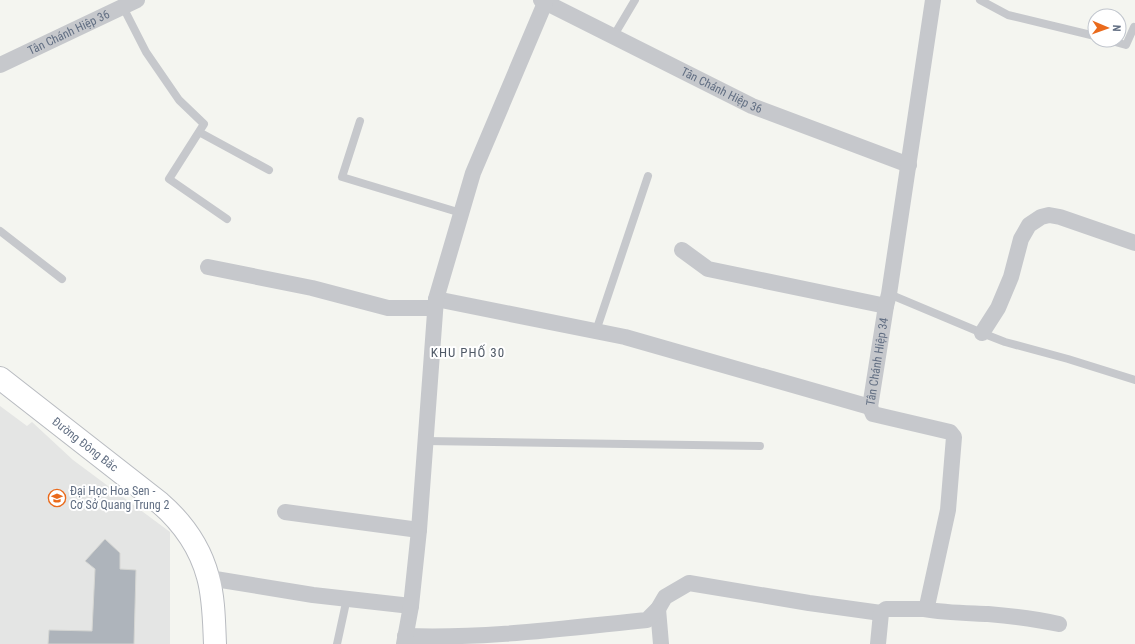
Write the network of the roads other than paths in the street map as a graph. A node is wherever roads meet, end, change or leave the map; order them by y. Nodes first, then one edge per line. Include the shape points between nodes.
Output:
1 (635, 0) edge
2 (933, 0) edge
3 (980, 0) edge
4 (543, 2) edge
5 (130, 3) edge
6 (1134, 27) edge
7 (1087, 34) edge
8 (613, 37) junction
9 (1127, 43) edge
10 (0, 65) edge
11 (360, 121) dead end
12 (199, 132) junction
13 (909, 165) junction
14 (269, 170) dead end
15 (648, 176) dead end
16 (460, 213) junction
17 (227, 219) dead end
18 (0, 231) edge
19 (1135, 243) edge
20 (682, 250) dead end
21 (208, 266) dead end
22 (62, 279) dead end
23 (888, 300) junction
24 (435, 304) junction
25 (596, 331) junction
26 (982, 333) junction
27 (0, 378) edge
28 (1135, 380) edge
29 (870, 407) junction
30 (425, 441) junction
31 (760, 446) dead end
32 (286, 512) dead end
33 (420, 530) junction
34 (209, 578) junction
35 (347, 598) junction
36 (411, 606) junction
37 (658, 609) junction
38 (923, 609) junction
39 (881, 613) junction
40 (1059, 624) dead end
41 (405, 640) edge
42 (215, 644) edge
43 (337, 644) edge
44 (661, 644) edge
45 (878, 644) edge

1 - 8 lane
2 - 13 street, Tân Chánh Hiệp 34
3 - 7 lane via 1008,15
4 - 8 street, Tân Chánh Hiệp 36
4 - 16 street via 473,173
5 - 10 street, Tân Chánh Hiệp 36
5 - 12 lane via 146,52 179,100 204,124
6 - 9 lane
8 - 13 street, Tân Chánh Hiệp 36 via 752,106
11 - 16 lane via 342,177
12 - 14 lane
12 - 17 lane via 169,179
13 - 23 street, Tân Chánh Hiệp 34
15 - 25 lane
16 - 24 street
18 - 22 lane
19 - 26 street via 1060,217 1041,217 1029,225 1020,239 1011,277 998,308
20 - 23 street via 708,269
21 - 24 street via 312,288 388,308
23 - 26 lane
23 - 29 street, Tân Chánh Hiệp 34
24 - 25 street
24 - 30 street
25 - 29 street
26 - 28 lane
27 - 34 street, Đường Đông Bắc via 170,511 194,542
29 - 38 street, Tân Chánh Hiệp 34 via 873,414 950,432 954,437 948,510 927,606
30 - 31 lane
30 - 33 street
32 - 33 street
33 - 36 street
34 - 35 street
34 - 42 street, Đường Đông Bắc
35 - 36 street
35 - 43 lane
36 - 41 street
37 - 39 street via 665,597 689,583
37 - 41 street via 647,620 494,635
37 - 44 street
38 - 39 street via 886,609
38 - 40 street via 990,614
39 - 45 street

